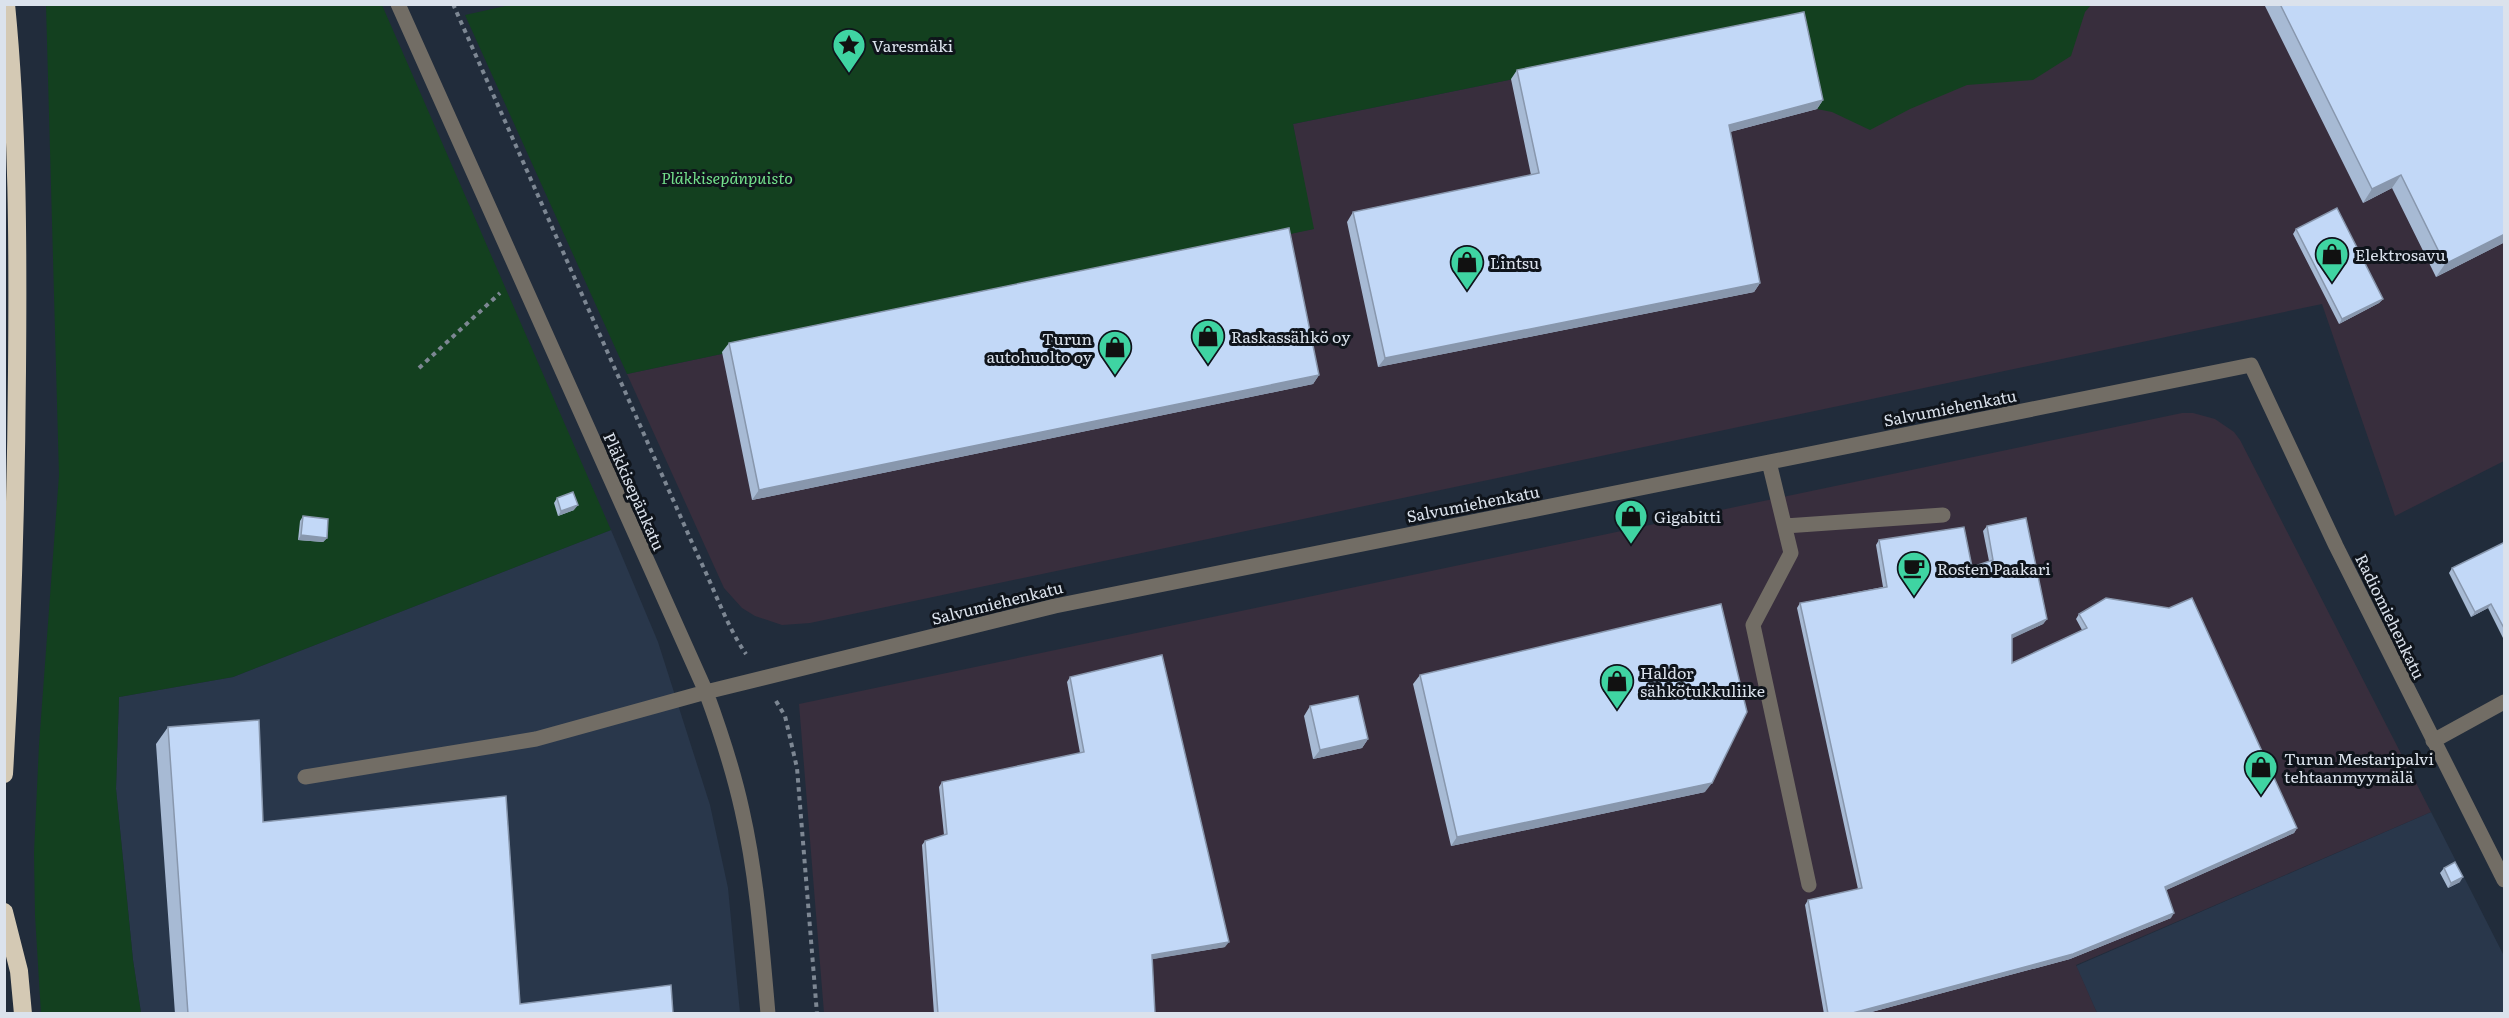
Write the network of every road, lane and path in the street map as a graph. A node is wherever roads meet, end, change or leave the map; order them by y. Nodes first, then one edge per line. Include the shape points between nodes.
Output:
1 (6, 4) edge
2 (398, 4) edge
3 (453, 4) edge
4 (522, 281) junction
5 (2251, 365) joint
6 (418, 368) dead end
7 (1768, 462) junction
8 (1943, 516) dead end
9 (1785, 526) junction
10 (737, 642) dead end
11 (706, 692) junction
12 (2505, 702) edge
13 (785, 716) dead end
14 (2433, 741) junction
15 (4, 774) edge
16 (305, 777) dead end
17 (2505, 880) edge
18 (1809, 885) dead end
19 (4, 912) edge
20 (22, 1014) edge
21 (768, 1014) edge
22 (817, 1014) edge

1 - 15 highway via 14,80 18,306 16,525
2 - 4 street, Pläkkisepänkatu
3 - 10 path
4 - 6 path via 505,288
4 - 11 street, Pläkkisepänkatu
5 - 7 street, Salvumiehenkatu
5 - 14 street, Radiomiehenkatu
7 - 9 street
7 - 11 street, Salvumiehenkatu via 1055,606
8 - 9 street
9 - 18 street via 1791,552 1753,625
11 - 16 street, Salvumiehenkatu via 536,739
11 - 21 street, Pläkkisepänkatu via 742,810 754,875
12 - 14 street
13 - 22 path via 796,768
14 - 17 street, Radiomiehenkatu
19 - 20 highway via 19,971

